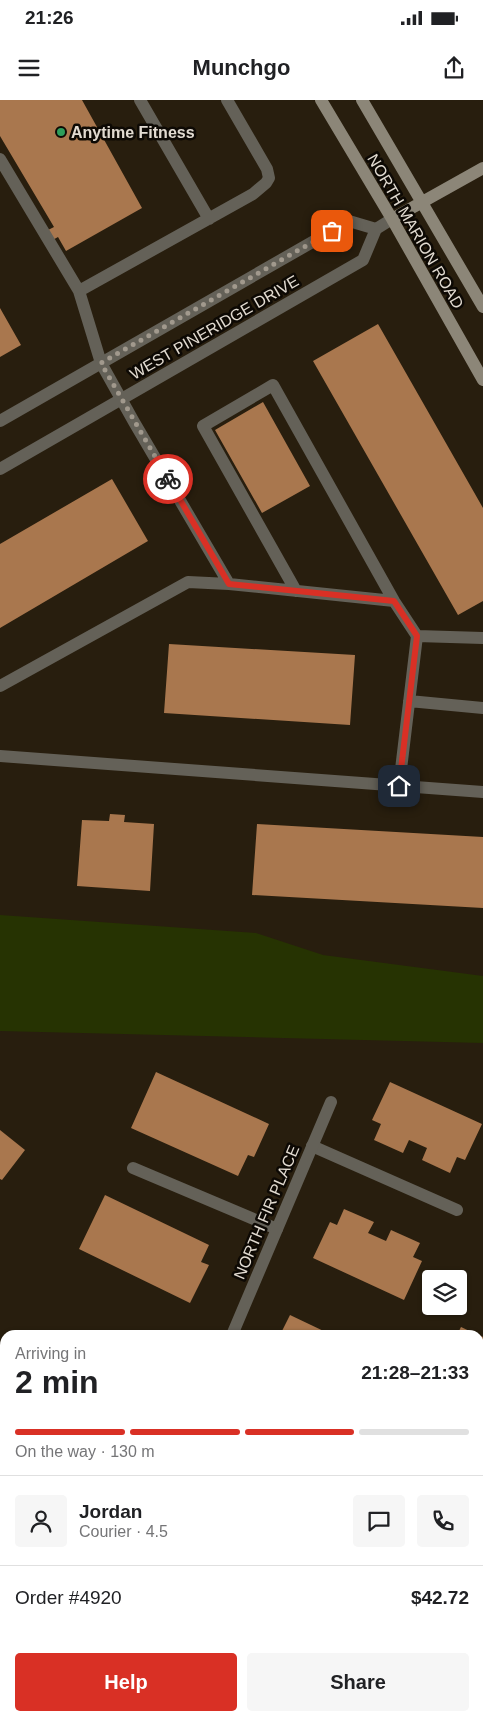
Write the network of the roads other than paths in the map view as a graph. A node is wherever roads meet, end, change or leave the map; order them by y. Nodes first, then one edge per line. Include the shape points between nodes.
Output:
1 (140, 100) edge
2 (227, 100) edge
3 (321, 100) edge
4 (362, 100) edge
5 (0, 159) edge
6 (483, 168) edge
7 (421, 202) junction
8 (209, 219) junction
9 (392, 219) junction
10 (376, 229) junction
11 (79, 291) junction
12 (483, 307) edge
13 (101, 363) junction
14 (483, 380) edge
15 (121, 399) junction
16 (0, 421) edge
17 (0, 469) edge
18 (229, 584) junction
19 (296, 591) junction
20 (394, 601) junction
21 (417, 636) junction
22 (483, 638) edge
23 (0, 686) edge
24 (409, 701) junction
25 (483, 708) edge
26 (0, 756) edge
27 (399, 786) junction
28 (483, 792) edge
29 (331, 1102) dead end
30 (312, 1146) junction
31 (133, 1168) dead end
32 (457, 1210) dead end
33 (277, 1228) junction
34 (234, 1330) edge

1 - 8 street
2 - 8 street via 267,169 269,178 253,194
3 - 9 main road, NORTH MARION ROAD
4 - 7 main road, NORTH MARION ROAD
5 - 11 street
6 - 7 main road
7 - 9 main road
7 - 12 main road, NORTH MARION ROAD
8 - 11 street
9 - 10 street
9 - 14 main road, NORTH MARION ROAD
10 - 13 street, WEST PINERIDGE DRIVE via 349,221
10 - 15 street, WEST PINERIDGE DRIVE via 363,260
11 - 13 street
13 - 15 street
13 - 16 street, WEST PINERIDGE DRIVE
15 - 17 street, WEST PINERIDGE DRIVE
15 - 18 street
18 - 19 street
18 - 23 street via 188,582
19 - 20 street
19 - 20 street via 202,426 273,385
20 - 21 street
21 - 22 street
21 - 24 street
24 - 25 street
24 - 27 street
26 - 27 street
27 - 28 street
29 - 30 street, NORTH FIR PLACE
30 - 32 street
30 - 33 street, NORTH FIR PLACE
31 - 33 street
33 - 34 street, NORTH FIR PLACE

